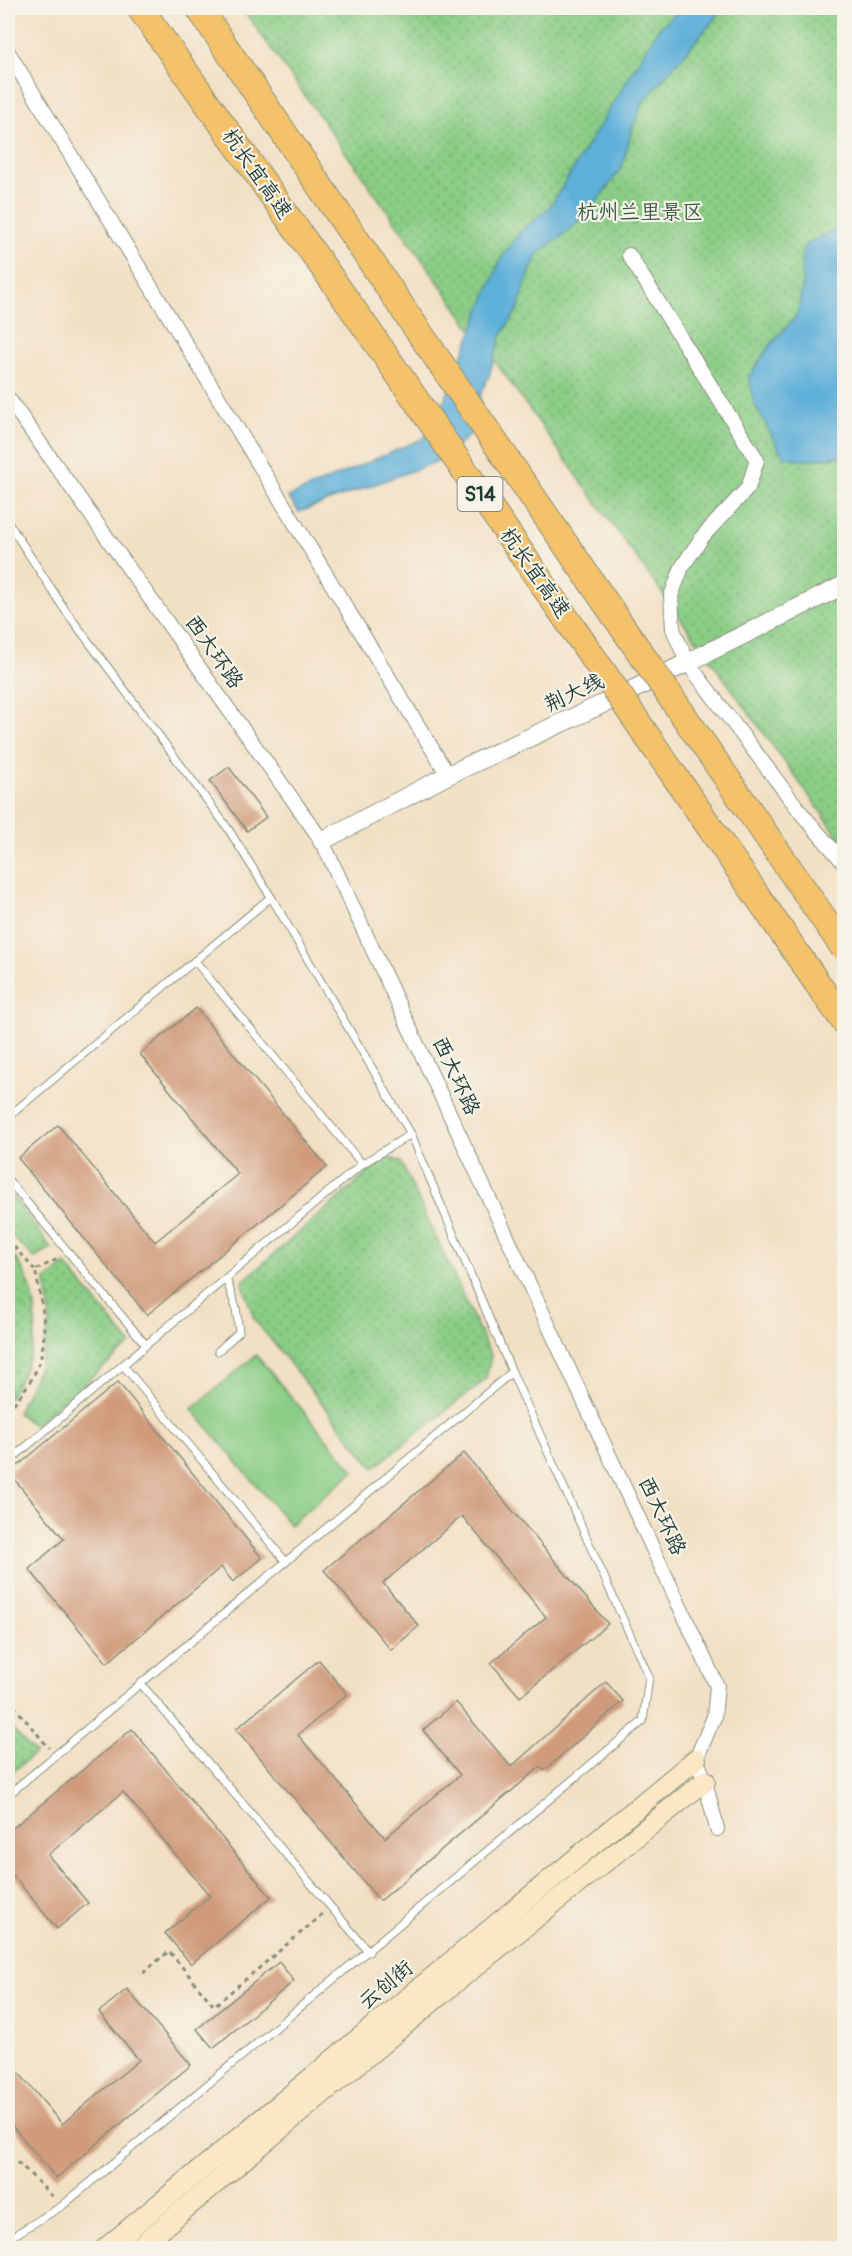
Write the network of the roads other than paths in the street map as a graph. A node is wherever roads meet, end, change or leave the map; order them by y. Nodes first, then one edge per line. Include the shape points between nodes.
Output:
1 (140, 8) edge
2 (198, 8) edge
3 (8, 52) edge
4 (629, 255) dead end
5 (8, 398) edge
6 (8, 522) edge
7 (844, 585) edge
8 (687, 662) junction
9 (447, 775) junction
10 (322, 841) junction
11 (844, 863) edge
12 (271, 897) junction
13 (844, 948) edge
14 (195, 960) junction
15 (844, 1022) edge
16 (8, 1117) edge
17 (411, 1134) junction
18 (362, 1164) junction
19 (8, 1180) edge
20 (226, 1278) junction
21 (146, 1345) junction
22 (218, 1351) dead end
23 (123, 1365) junction
24 (512, 1372) junction
25 (8, 1462) edge
26 (286, 1562) junction
27 (141, 1684) junction
28 (696, 1759) junction
29 (705, 1781) junction
30 (8, 1795) edge
31 (717, 1829) dead end
32 (369, 1952) junction
33 (8, 2239) edge
34 (106, 2248) edge
35 (138, 2248) edge

1 - 15 highway, 杭长宜高速 / S14, bridge via 390,362
2 - 13 highway, 杭长宜高速 / S14, bridge
3 - 9 street
4 - 8 street via 757,460 748,488 703,536 682,567 671,596 673,629
5 - 10 street, 西大环路
6 - 12 lane via 65,610 226,827
7 - 8 street, 荆大线
8 - 9 street, 荆大线
8 - 11 street
9 - 10 street, 荆大线
10 - 28 street, 西大环路 via 717,1686 714,1717
12 - 14 lane
12 - 17 lane
14 - 16 lane
14 - 18 lane
17 - 18 lane
17 - 24 lane
18 - 20 lane
19 - 21 lane
20 - 21 lane
20 - 22 lane via 236,1308 238,1332
21 - 23 lane
23 - 25 lane
23 - 26 lane
24 - 26 lane
24 - 32 lane via 649,1677 643,1721
26 - 27 lane
27 - 30 lane
27 - 32 lane
28 - 29 street
28 - 34 main road, 云创街
29 - 31 street
29 - 35 main road, 云创街 via 446,1990
32 - 33 lane via 62,2206

